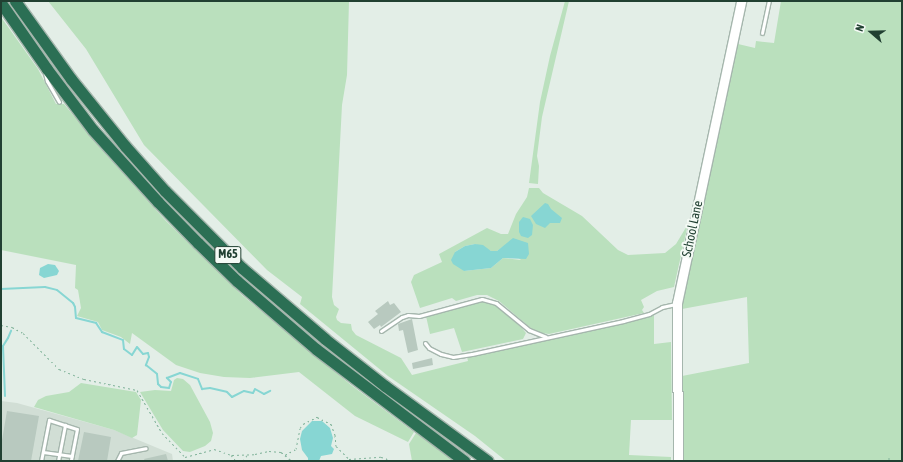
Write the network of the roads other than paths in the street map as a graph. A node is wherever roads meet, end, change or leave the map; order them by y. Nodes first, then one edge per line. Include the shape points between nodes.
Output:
1 (15, 1) edge
2 (741, 1) edge
3 (769, 1) edge
4 (1, 3) edge
5 (762, 33) dead end
6 (43, 64) junction
7 (59, 102) dead end
8 (678, 303) junction
9 (381, 331) dead end
10 (549, 337) junction
11 (425, 343) dead end
12 (65, 425) junction
13 (146, 448) dead end
14 (43, 452) junction
15 (60, 454) junction
16 (72, 456) junction
17 (41, 461) edge
18 (58, 461) edge
19 (71, 461) edge
20 (117, 461) edge
21 (464, 461) edge
22 (488, 461) edge
23 (678, 461) edge

1 - 22 highway, M65 via 70,79 125,146 242,268 337,348
2 - 8 main road, School Lane
3 - 5 lane
4 - 6 highway, M65
6 - 7 lane via 46,81
6 - 21 highway, M65 via 93,130 158,202 237,281 316,349
8 - 10 lane via 649,314
8 - 23 main road, School Lane
9 - 10 lane via 408,315 419,316 482,299 496,303 529,330
10 - 11 lane via 453,357 429,348
12 - 14 lane via 49,420
12 - 15 lane
12 - 16 lane via 77,430
13 - 20 lane via 121,453
14 - 15 lane
14 - 17 lane
15 - 16 lane
15 - 18 lane
16 - 19 lane

